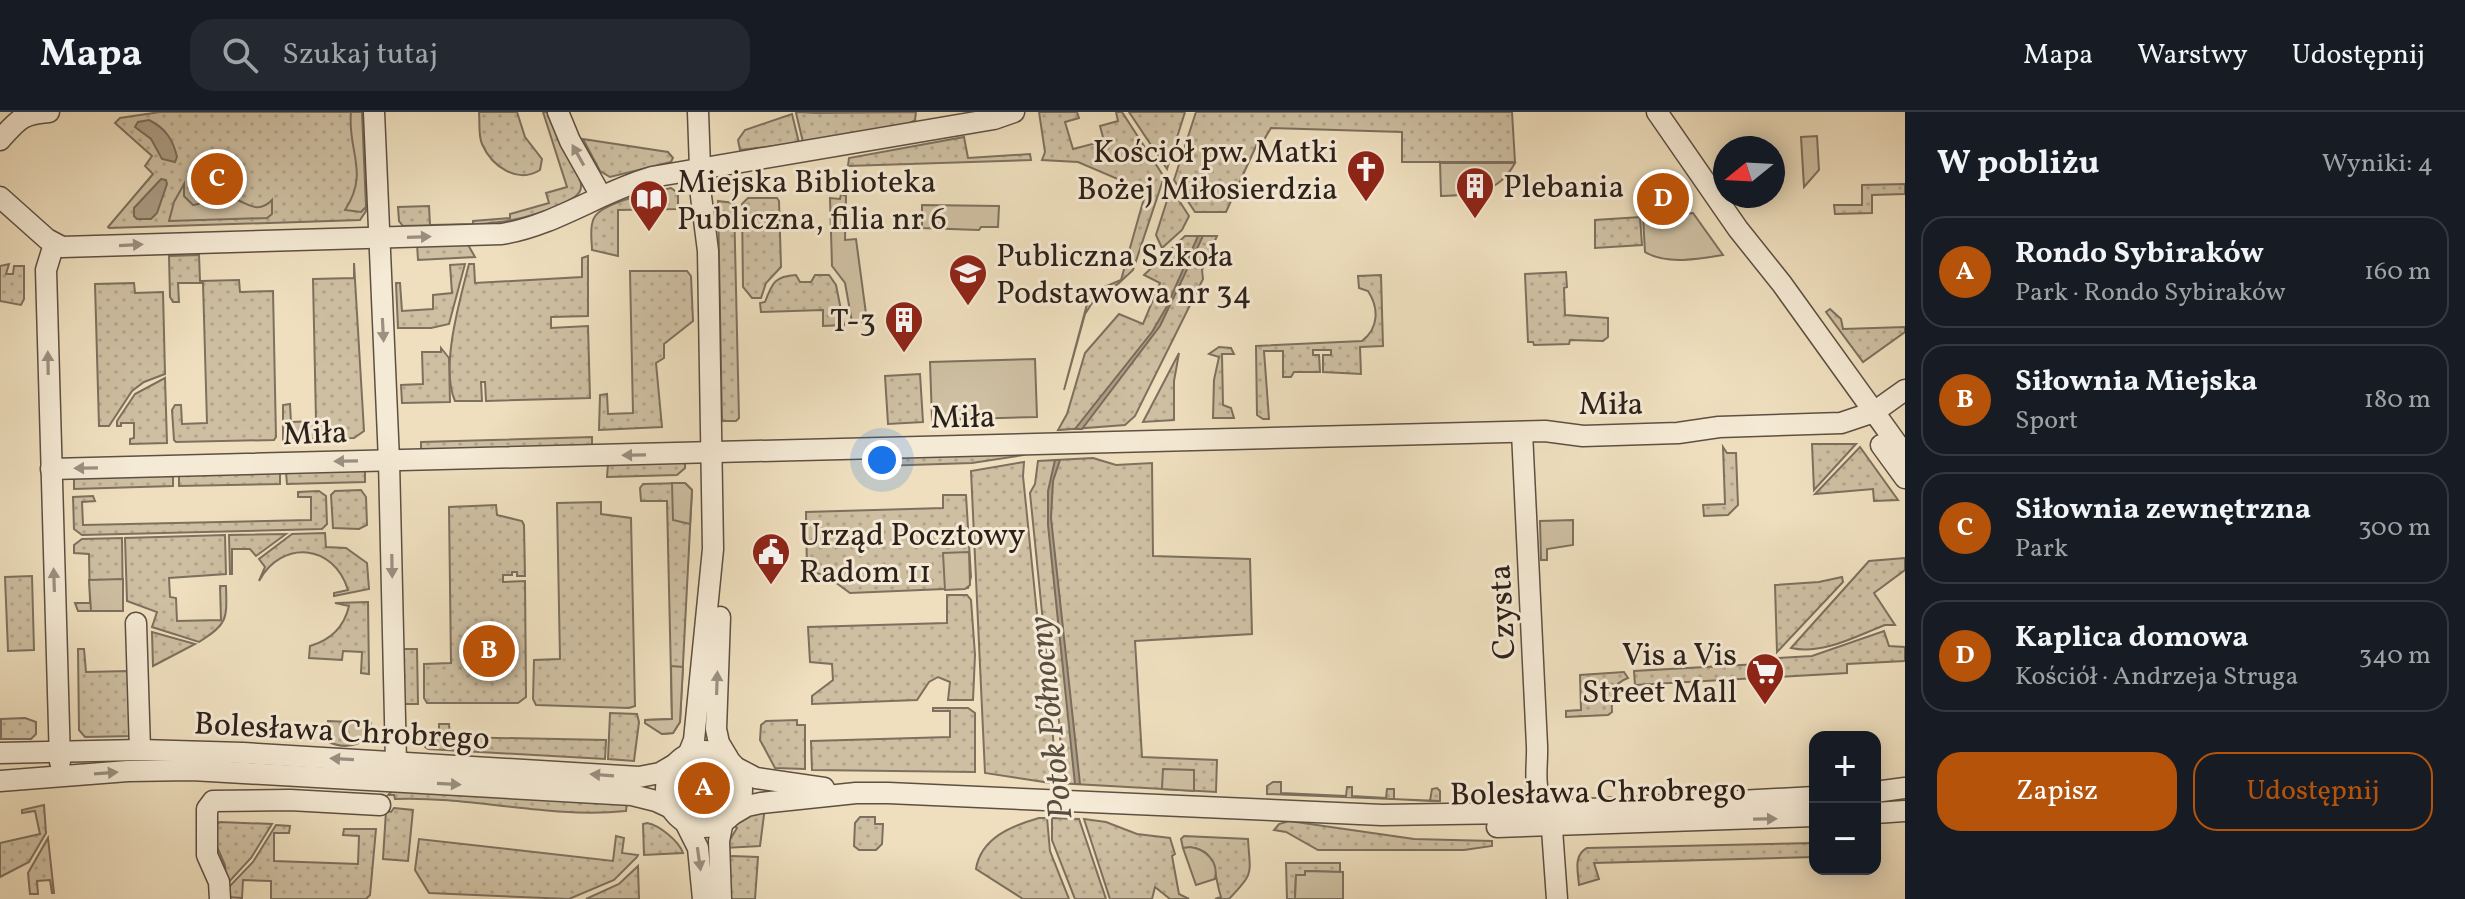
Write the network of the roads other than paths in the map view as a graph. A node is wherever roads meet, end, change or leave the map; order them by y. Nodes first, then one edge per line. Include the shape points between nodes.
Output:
1 (49, 112) edge
2 (374, 112) edge
3 (558, 112) edge
4 (698, 112) edge
5 (706, 112) edge
6 (1014, 112) edge
7 (1642, 112) edge
8 (1657, 112) edge
9 (926, 121) edge
10 (0, 140) edge
11 (1691, 163) junction
12 (706, 168) junction
13 (601, 196) junction
14 (0, 197) edge
15 (379, 238) junction
16 (54, 244) junction
17 (1905, 390) edge
18 (1867, 415) junction
19 (1522, 432) junction
20 (712, 452) junction
21 (1905, 455) edge
22 (389, 461) junction
23 (51, 469) junction
24 (1905, 478) edge
25 (713, 549) junction
26 (136, 623) dead end
27 (140, 750) junction
28 (59, 752) junction
29 (0, 753) edge
30 (683, 759) junction
31 (396, 762) junction
32 (732, 763) junction
33 (60, 776) junction
34 (0, 781) edge
35 (1905, 788) edge
36 (1536, 789) junction
37 (1881, 791) edge
38 (856, 793) junction
39 (1809, 798) edge
40 (380, 805) dead end
41 (1905, 811) edge
42 (1514, 813) junction
43 (1881, 813) edge
44 (678, 815) junction
45 (1382, 815) junction
46 (1809, 816) edge
47 (726, 819) junction
48 (1552, 819) junction
49 (220, 899) edge
50 (703, 899) edge
51 (721, 899) edge
52 (1557, 899) edge

1 - 10 street via 21,117
2 - 15 street
13 -> 3 street
4 - 12 street
5 - 12 street
6 - 9 street via 994,119
7 - 11 street
8 - 11 street
9 - 12 street
11 - 18 street via 1738,229 1780,304
12 - 13 street via 652,177
12 - 20 street
15 -> 13 street via 519,231
14 - 16 street
16 -> 15 street
15 -> 22 street
23 -> 16 street via 46,270
17 - 18 street
18 - 19 street, Miła via 1834,424 1678,433
18 - 21 street
18 - 24 street
19 - 20 street, Miła
19 - 36 street, Czysta
20 -> 22 street, Miła
20 - 25 street
22 -> 23 street, Miła
22 -> 31 street
28 -> 23 street
25 - 30 street via 694,740
32 -> 25 street via 716,729 720,617
26 - 27 street
27 - 28 street, Bolesława Chrobrego
31 -> 27 street, Bolesława Chrobrego
28 - 29 street, Bolesława Chrobrego
28 - 33 street
30 -> 31 street, Bolesława Chrobrego via 660,773 639,777
30 - 32 street via 715,752
30 - 44 street via 671,770 665,787
32 - 38 street, Bolesława Chrobrego via 756,778
32 - 47 street via 742,792
33 - 34 street, Bolesława Chrobrego
33 -> 44 street, Bolesława Chrobrego via 157,770 632,795 663,803
35 - 37 street
36 - 42 street
36 - 48 street
38 - 45 street, Bolesława Chrobrego
38 - 47 street, Bolesława Chrobrego via 761,803
39 - 48 street, Bolesława Chrobrego
40 - 49 street via 213,801 207,809 207,855
41 - 43 street
42 - 45 street, Bolesława Chrobrego
42 - 48 street, Bolesława Chrobrego
44 - 47 street via 706,826
44 -> 50 street via 698,848
45 - 48 street, Bolesława Chrobrego via 1461,826
48 -> 46 street, Bolesława Chrobrego
47 - 51 street via 719,841
48 - 52 street

